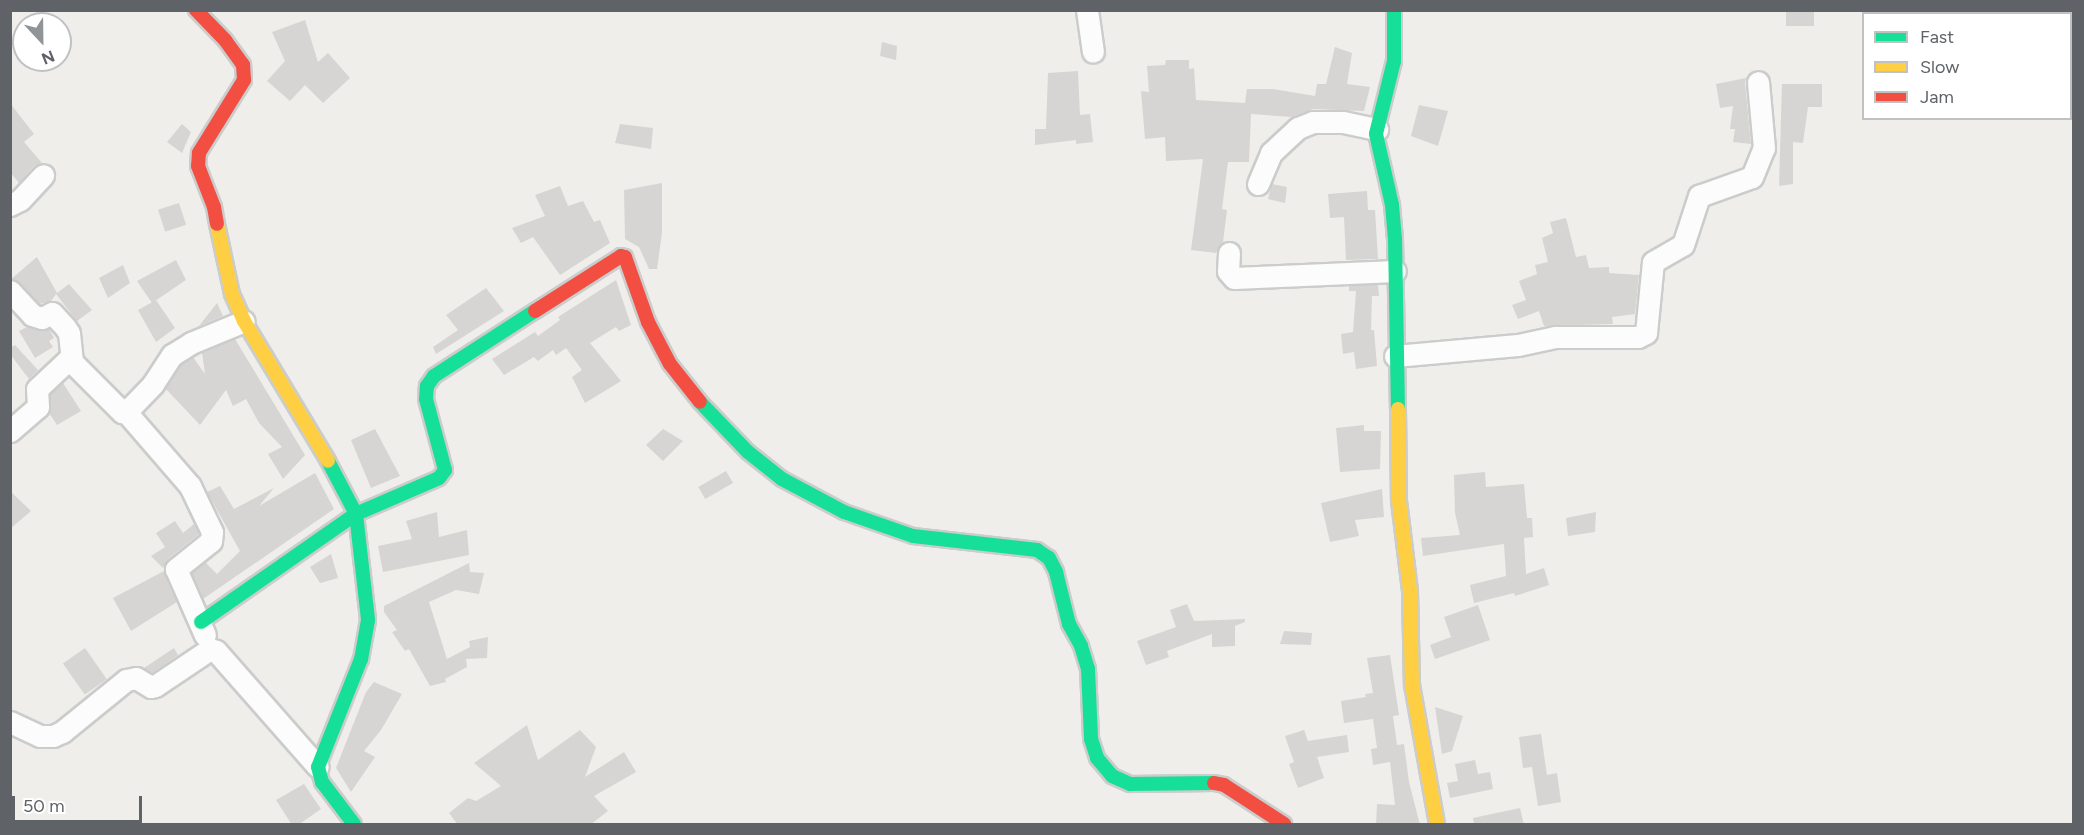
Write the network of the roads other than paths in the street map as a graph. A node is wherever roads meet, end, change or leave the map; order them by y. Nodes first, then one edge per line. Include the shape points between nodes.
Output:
1 (196, 10) edge
2 (1087, 10) edge
3 (1394, 10) edge
4 (1093, 52) dead end
5 (1758, 82) dead end
6 (1377, 129) junction
7 (43, 175) dead end
8 (1258, 184) dead end
9 (10, 205) edge
10 (1229, 253) dead end
11 (1395, 271) junction
12 (10, 291) edge
13 (244, 321) junction
14 (1395, 356) junction
15 (70, 358) junction
16 (126, 412) junction
17 (10, 431) edge
18 (356, 514) junction
19 (201, 622) junction
20 (210, 650) junction
21 (10, 723) edge
22 (318, 767) junction
23 (354, 825) edge
24 (1284, 825) edge
25 (1437, 825) edge

1 - 13 street via 243,65 244,80 199,153 198,166 214,207 232,294
2 - 4 street
3 - 6 street via 1394,61
5 - 14 street via 1764,148 1752,177 1699,196 1683,245 1653,262 1647,333 1638,337 1550,337 1518,345
6 - 8 street via 1343,122 1313,122 1298,128 1271,153
6 - 11 street via 1392,205
7 - 9 street via 20,200
10 - 11 street via 1228,275 1234,278
11 - 14 street
12 - 15 street via 32,315 42,318 51,313 68,330
13 - 16 street via 204,336 172,355 153,384
13 - 18 street
14 - 25 street via 1399,501 1410,591 1412,686
15 - 16 street via 118,410
15 - 17 street via 37,388 38,407
16 - 19 street via 190,486 212,532 211,541 176,569
18 - 19 street
18 - 22 street via 368,620 366,635 361,659
18 - 24 street via 439,478 445,470 426,399 427,386 434,376 613,258 625,257 648,322 670,364 694,396 748,452 782,479 844,512 913,536 1037,550 1049,558 1069,624 1088,669 1091,739 1097,758 1112,776 1130,784 1224,785
19 - 20 street
20 - 21 street via 156,686 136,678 126,680 53,736 40,736
20 - 22 street via 216,651
22 - 23 street via 322,782

